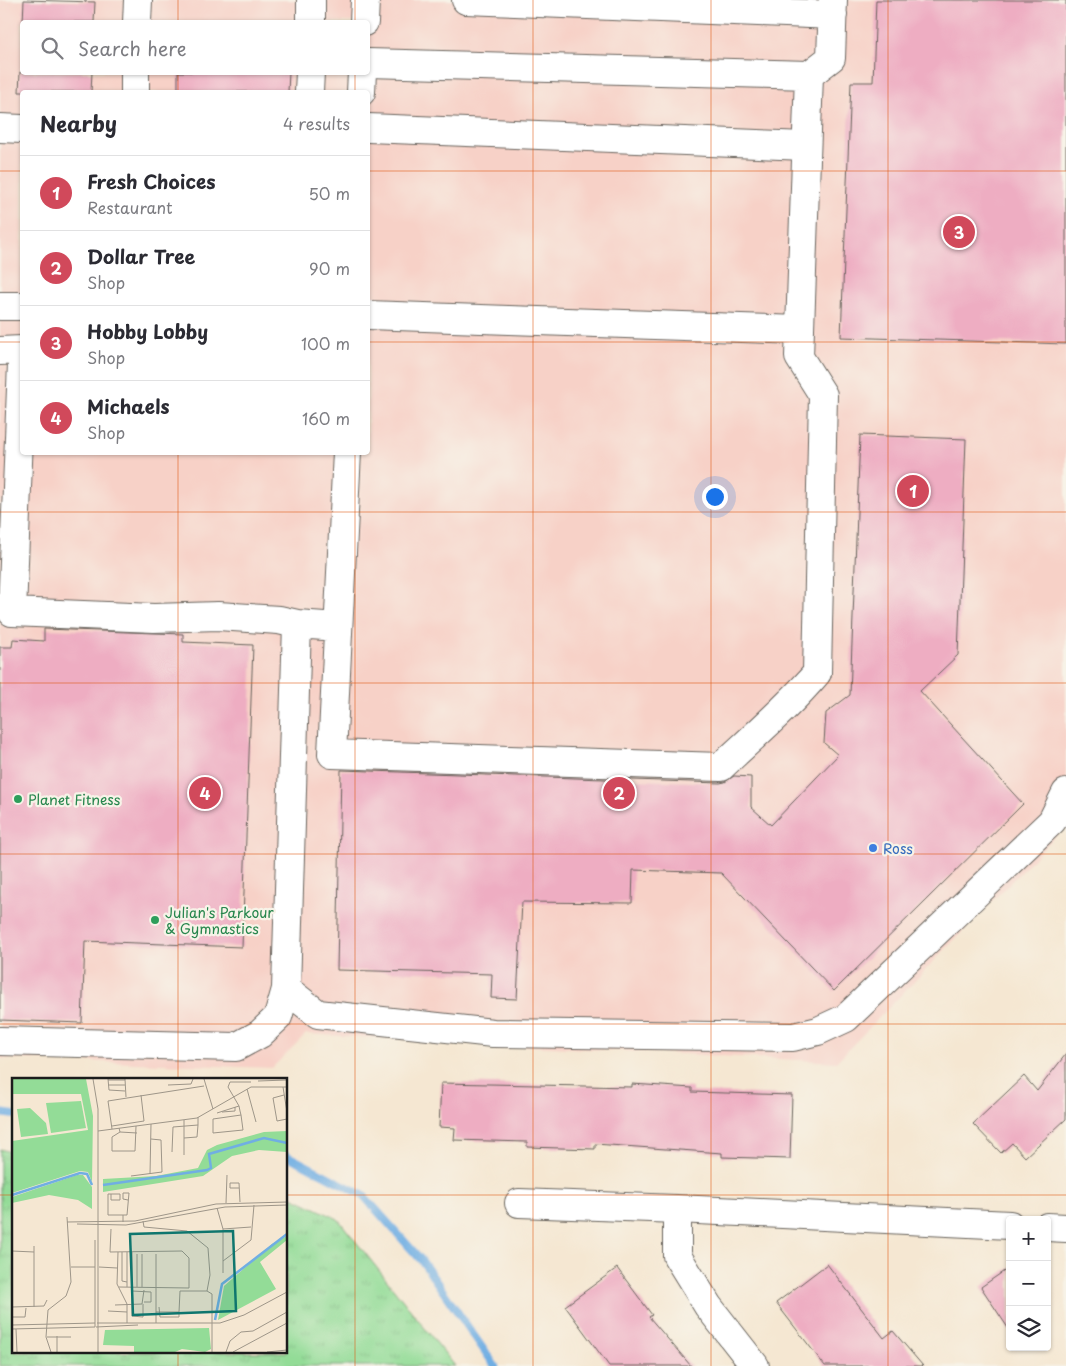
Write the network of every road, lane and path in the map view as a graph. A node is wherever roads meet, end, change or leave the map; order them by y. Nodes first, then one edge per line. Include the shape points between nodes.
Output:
1 (138, 0) edge
2 (312, 0) edge
3 (365, 0) edge
4 (466, 0) edge
5 (833, 8) edge
6 (137, 20) edge
7 (311, 20) edge
8 (364, 20) edge
9 (370, 64) edge
10 (135, 75) edge
11 (310, 75) edge
12 (362, 75) edge
13 (809, 75) junction
14 (134, 90) edge
15 (309, 90) edge
16 (361, 90) edge
17 (0, 128) edge
18 (370, 128) edge
19 (20, 129) edge
20 (805, 146) junction
21 (0, 306) edge
22 (20, 306) edge
23 (370, 315) edge
24 (800, 330) junction
25 (20, 350) edge
26 (0, 351) edge
27 (20, 394) edge
28 (347, 455) edge
29 (6, 612) edge
30 (297, 624) junction
31 (338, 627) junction
32 (1066, 793) edge
33 (286, 989) junction
34 (0, 1041) edge
35 (519, 1203) dead end
36 (677, 1209) junction
37 (1006, 1225) edge
38 (1051, 1227) edge
39 (1066, 1228) edge
40 (755, 1366) edge

1 - 6 lane
2 - 7 lane
3 - 8 lane
4 - 5 lane
5 - 13 lane via 831,58
9 - 13 lane
10 - 14 lane
11 - 15 lane
12 - 16 lane
13 - 20 lane
17 - 19 lane
18 - 20 lane
20 - 24 lane
21 - 22 lane
23 - 24 lane
24 - 31 lane via 799,357 823,395 817,673 721,767 332,754
25 - 26 lane
27 - 29 lane
28 - 31 lane
29 - 30 lane via 154,618 218,616
30 - 31 lane
30 - 33 lane
32 - 33 lane via 1052,821 846,1018 818,1031 793,1037 493,1033 318,1014
33 - 34 lane via 278,1017 260,1034 236,1047
35 - 36 lane
36 - 37 lane
36 - 40 lane via 677,1256 708,1306
38 - 39 lane

